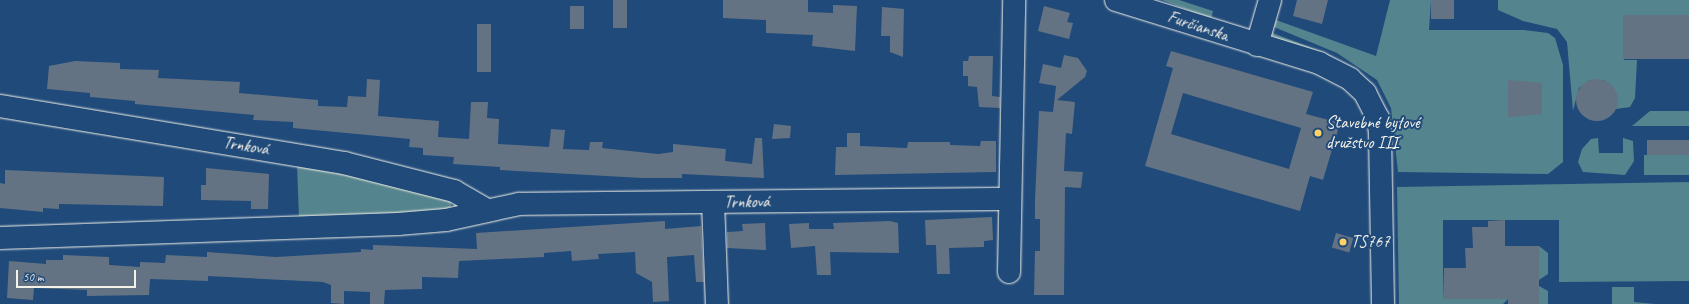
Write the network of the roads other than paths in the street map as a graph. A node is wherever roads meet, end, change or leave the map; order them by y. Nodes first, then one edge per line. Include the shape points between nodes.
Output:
1 (1014, 0) edge
2 (1116, 0) edge
3 (1270, 0) edge
4 (1257, 45) junction
5 (0, 106) edge
6 (1009, 199) junction
7 (713, 202) junction
8 (485, 209) junction
9 (0, 238) edge
10 (1009, 272) dead end
11 (718, 304) edge
12 (1383, 304) edge

1 - 6 street
2 - 4 street, Furčianska
3 - 4 street
4 - 12 street, Furčianska via 1340,72 1358,86 1371,103 1380,133
5 - 8 street, Trnková via 351,164 454,191
6 - 7 street, Trnková
6 - 10 street
7 - 8 street, Trnková via 519,204
7 - 11 street
8 - 9 street, Trnková via 446,220 398,224

